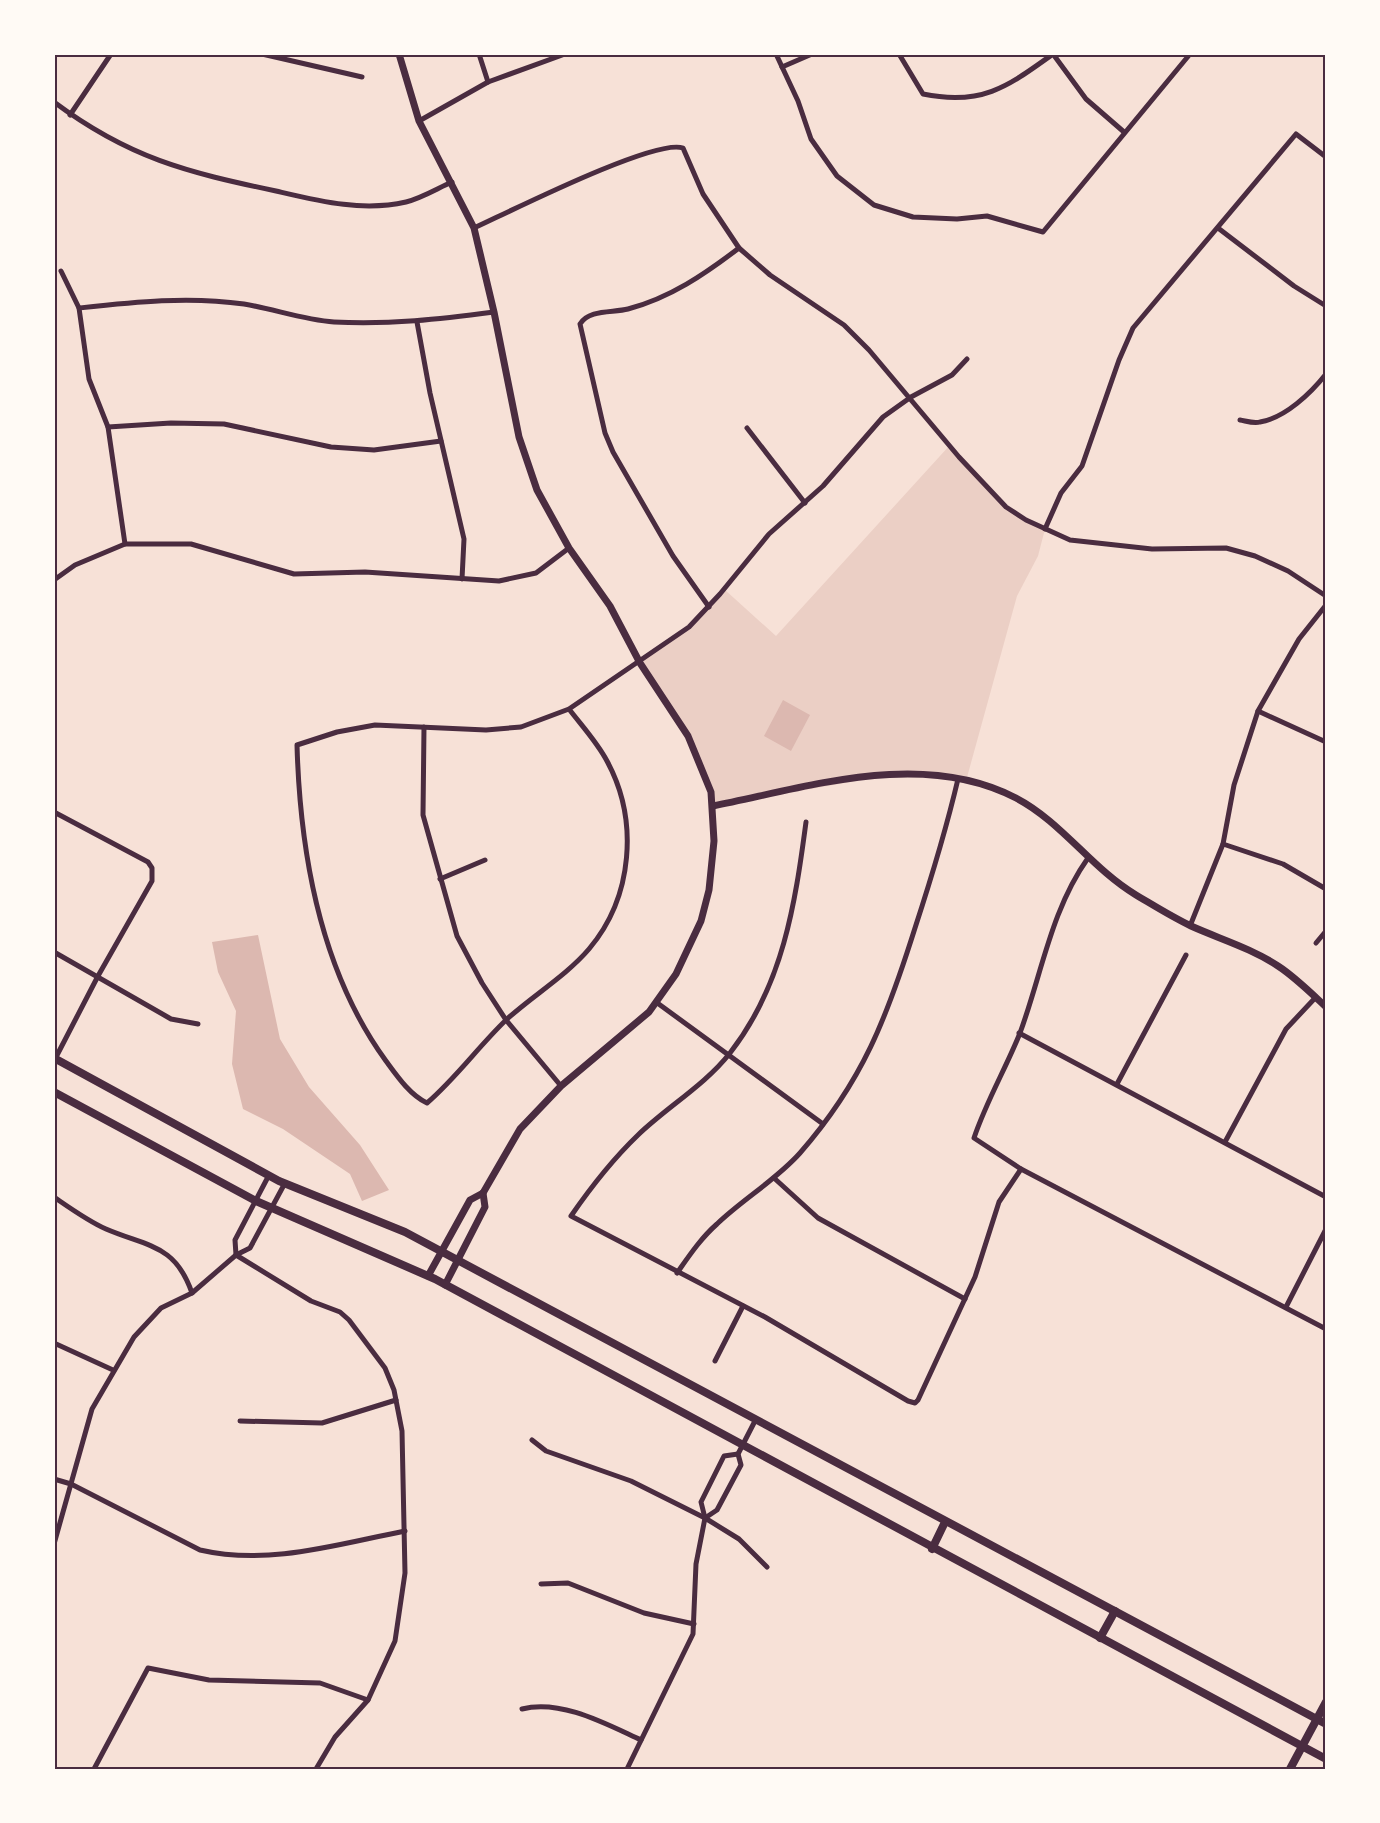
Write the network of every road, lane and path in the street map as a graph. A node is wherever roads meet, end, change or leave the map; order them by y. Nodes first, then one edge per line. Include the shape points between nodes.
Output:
1 (111, 54) edge
2 (262, 54) edge
3 (399, 54) edge
4 (479, 54) edge
5 (565, 54) edge
6 (776, 54) edge
7 (812, 54) edge
8 (899, 54) edge
9 (1053, 54) edge
10 (1190, 54) edge
11 (782, 67) junction
12 (362, 77) dead end
13 (488, 82) junction
14 (54, 102) edge
15 (70, 115) junction
16 (419, 121) junction
17 (1124, 132) junction
18 (1326, 158) edge
19 (452, 182) junction
20 (474, 228) junction
21 (1218, 228) junction
22 (739, 248) junction
23 (61, 271) dead end
24 (1326, 306) edge
25 (79, 308) junction
26 (494, 312) junction
27 (417, 322) junction
28 (967, 359) dead end
29 (1326, 374) edge
30 (911, 397) junction
31 (1240, 420) dead end
32 (108, 427) junction
33 (747, 428) dead end
34 (441, 441) junction
35 (805, 503) junction
36 (1045, 529) junction
37 (125, 544) junction
38 (569, 548) junction
39 (54, 579) edge
40 (462, 579) junction
41 (1326, 596) edge
42 (1326, 605) edge
43 (709, 607) junction
44 (640, 663) junction
45 (569, 709) junction
46 (1258, 711) junction
47 (424, 727) junction
48 (1326, 742) edge
49 (958, 779) junction
50 (713, 806) junction
51 (54, 812) edge
52 (806, 822) dead end
53 (1223, 844) junction
54 (1088, 858) junction
55 (485, 860) dead end
56 (440, 879) junction
57 (1326, 889) edge
58 (1190, 926) junction
59 (1326, 931) edge
60 (1316, 943) dead end
61 (54, 952) edge
62 (1186, 955) dead end
63 (98, 976) junction
64 (1316, 998) junction
65 (656, 1002) junction
66 (1326, 1007) edge
67 (506, 1020) junction
68 (198, 1024) dead end
69 (1019, 1033) junction
70 (729, 1054) junction
71 (54, 1060) edge
72 (1117, 1084) junction
73 (561, 1086) junction
74 (54, 1092) edge
75 (823, 1124) junction
76 (1225, 1142) junction
77 (1021, 1169) junction
78 (269, 1175) junction
79 (774, 1178) junction
80 (285, 1183) junction
81 (483, 1193) junction
82 (54, 1197) edge
83 (1326, 1197) edge
84 (256, 1200) junction
85 (272, 1208) junction
86 (1326, 1229) edge
87 (442, 1251) junction
88 (236, 1255) junction
89 (457, 1260) junction
90 (677, 1273) junction
91 (428, 1276) junction
92 (445, 1285) junction
93 (192, 1293) junction
94 (964, 1299) junction
95 (743, 1306) junction
96 (1286, 1307) junction
97 (1326, 1329) edge
98 (54, 1343) edge
99 (715, 1361) dead end
100 (113, 1370) junction
101 (396, 1400) junction
102 (756, 1419) junction
103 (240, 1421) dead end
104 (532, 1440) dead end
105 (743, 1444) junction
106 (738, 1454) junction
107 (54, 1479) edge
108 (70, 1485) junction
109 (705, 1518) junction
110 (945, 1522) junction
111 (405, 1532) junction
112 (54, 1544) edge
113 (932, 1549) junction
114 (767, 1567) dead end
115 (541, 1584) dead end
116 (1114, 1611) junction
117 (694, 1624) junction
118 (1100, 1638) junction
119 (368, 1700) junction
120 (1326, 1702) edge
121 (522, 1709) dead end
122 (1317, 1719) junction
123 (1326, 1724) edge
124 (641, 1740) junction
125 (1302, 1747) junction
126 (1326, 1761) edge
127 (1323, 1768) edge
128 (94, 1769) edge
129 (316, 1769) edge
130 (627, 1769) edge
131 (1290, 1769) edge

1 - 15 street
2 - 12 street
3 - 16 street
4 - 13 street
5 - 13 street
6 - 11 street
7 - 11 street
8 - 9 street via 924,94 966,99 1012,84
9 - 17 street via 1086,99
10 - 17 street
11 - 17 street via 811,139 837,176 874,205 913,217 987,216 1043,232
13 - 16 street
14 - 15 street
15 - 19 street via 100,134 165,164 202,176 338,205 408,201
16 - 19 street
18 - 21 street via 1296,134
19 - 20 street
20 - 22 street via 556,188 671,147 683,148 708,202
20 - 26 street
21 - 24 street
21 - 36 street via 1133,328 1082,466 1061,493
22 - 30 street via 770,275 844,325
22 - 43 street via 687,286 629,309 589,315 580,329 612,452 673,556
23 - 25 street
25 - 27 street via 166,299 243,304 331,322
25 - 32 street via 89,379
26 - 27 street
26 - 38 street via 528,467
27 - 34 street
28 - 30 street via 952,375
29 - 31 street via 1317,386 1282,413 1258,423
30 - 35 street via 883,417
30 - 36 street via 1000,501
32 - 34 street via 224,424 331,447 374,450
32 - 37 street
33 - 35 street
34 - 40 street via 464,538
35 - 43 street via 769,534
36 - 41 street via 1070,540 1116,546 1226,548 1288,571
37 - 39 street via 75,565
37 - 40 street via 191,544 290,573 365,572
38 - 40 street via 525,577 499,581
38 - 44 street via 610,606
42 - 46 street via 1299,639
43 - 44 street
44 - 45 street
44 - 50 street via 691,741
45 - 47 street via 521,727
45 - 67 street via 606,760 619,786 627,817 626,865 609,919 588,950
46 - 48 street
46 - 53 street via 1234,785
47 - 56 street via 423,815
47 - 67 street via 375,725 297,745 304,838 340,979 365,1032 406,1087 427,1103
49 - 50 street via 869,776
49 - 54 street via 1016,798 1052,822
49 - 75 street via 945,834 891,1002 858,1072
50 - 65 street via 713,864 701,921 689,951
51 - 63 street via 148,862 152,868 152,881
52 - 70 street via 796,896 782,953 766,994
53 - 57 street via 1283,864
53 - 58 street
54 - 58 street via 1133,893
54 - 69 street via 1071,883 1055,919
55 - 56 street
56 - 67 street via 457,936
58 - 64 street via 1242,946 1277,966
59 - 60 street
61 - 63 street
62 - 72 street
63 - 68 street via 171,1019
63 - 71 street
64 - 66 street
64 - 76 street via 1286,1029
65 - 70 street
65 - 73 street
67 - 73 street
69 - 72 street
69 - 77 street via 974,1138
70 - 75 street
70 - 90 street via 638,1135 571,1216
71 - 78 main road
72 - 76 street
73 - 81 street via 520,1129
74 - 84 main road
75 - 79 street
76 - 83 street
77 - 94 street via 999,1203
77 - 96 street
78 - 80 main road
78 - 84 street
79 - 90 street via 717,1224
79 - 94 street via 818,1218
80 - 85 street
80 - 87 main road
81 - 87 street via 470,1200
81 - 89 street via 485,1207
82 - 93 street via 106,1229 166,1252 186,1275
84 - 85 main road
84 - 88 street via 236,1240
85 - 88 street via 250,1248
85 - 91 main road
86 - 96 street
87 - 89 main road
87 - 91 street
88 - 93 street
88 - 101 street via 349,1320 385,1368
89 - 92 street
89 - 102 main road
90 - 95 street
91 - 92 main road
92 - 105 main road
93 - 100 street via 148,1319
94 - 95 street via 915,1402
95 - 99 street
96 - 97 street
98 - 100 street
100 - 108 street via 92,1409
101 - 103 street via 322,1423
101 - 111 street via 402,1431
102 - 105 street
102 - 110 main road
104 - 109 street via 546,1451 631,1481
105 - 106 street
105 - 113 main road
106 - 109 street via 741,1466 717,1510
106 - 109 street via 724,1456 701,1502
107 - 108 street
108 - 111 street via 200,1550 220,1555 259,1557
108 - 112 street
109 - 114 street via 739,1539
109 - 117 street via 696,1564
110 - 113 main road
110 - 116 main road
111 - 119 street via 405,1573 397,1633
113 - 118 main road
115 - 117 street via 568,1583 644,1613
116 - 118 main road
116 - 122 main road
117 - 124 street via 687,1651
118 - 125 main road
119 - 128 street via 320,1683 209,1680 148,1668
119 - 129 street via 335,1737
120 - 122 main road
121 - 124 street via 539,1707 574,1713
122 - 123 main road
122 - 125 main road
124 - 130 street
125 - 126 main road
125 - 131 main road
126 - 127 main road

